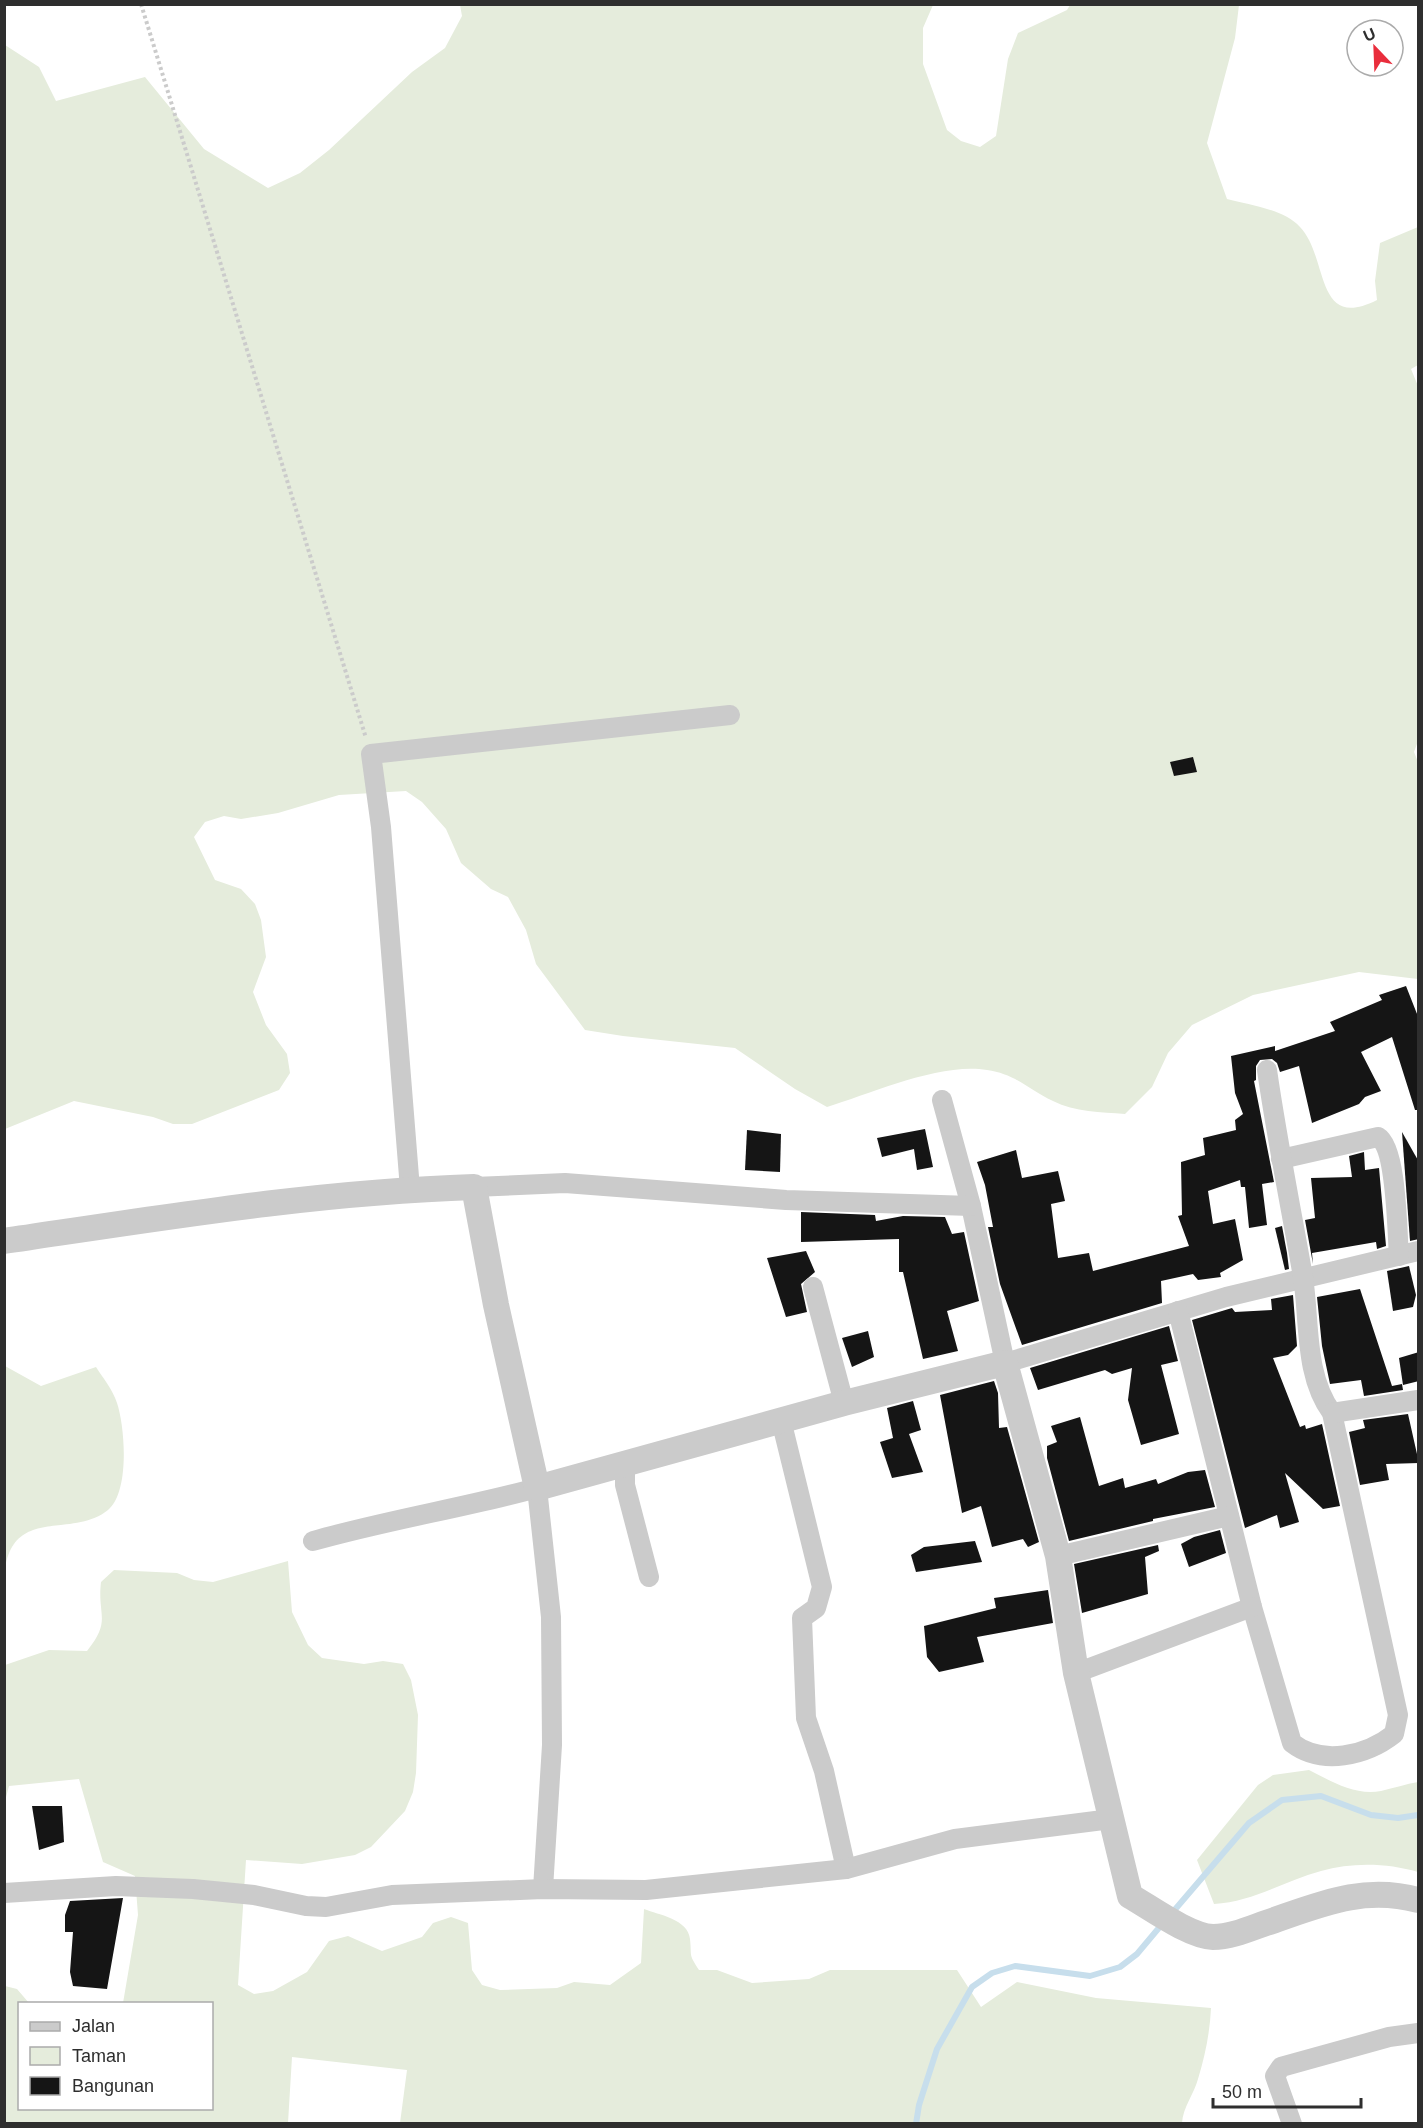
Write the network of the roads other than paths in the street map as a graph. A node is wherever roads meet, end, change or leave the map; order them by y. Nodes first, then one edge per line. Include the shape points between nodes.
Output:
1 (730, 715) dead end
2 (1267, 1070) dead end
3 (942, 1100) dead end
4 (1281, 1159) junction
5 (474, 1187) junction
6 (410, 1189) junction
7 (971, 1206) junction
8 (4, 1240) edge
9 (1419, 1251) edge
10 (1399, 1256) junction
11 (1303, 1279) junction
12 (813, 1287) dead end
13 (1178, 1311) junction
14 (1005, 1363) junction
15 (1419, 1400) edge
16 (844, 1403) junction
17 (1332, 1413) junction
18 (781, 1420) junction
19 (625, 1462) junction
20 (537, 1488) junction
21 (1229, 1516) junction
22 (313, 1541) dead end
23 (1058, 1556) junction
24 (649, 1577) dead end
25 (1252, 1607) junction
26 (1076, 1672) junction
27 (1111, 1819) junction
28 (846, 1869) junction
29 (543, 1889) junction
30 (4, 1893) edge
31 (1419, 1900) edge
32 (1419, 2033) edge
33 (1292, 2124) edge

1 - 6 street via 371,754 381,827
2 - 4 street
3 - 7 street
4 - 10 street via 1378,1137 1382,1140 1393,1180
4 - 11 street
5 - 6 street
5 - 7 street via 565,1183 786,1200
5 - 20 street
6 - 8 street
7 - 14 street
9 - 10 street
10 - 11 street
11 - 13 street
11 - 17 street via 1315,1380 1320,1397
12 - 16 street
13 - 14 street
13 - 21 street
14 - 16 street
14 - 23 street
15 - 17 street
16 - 18 street
17 - 25 street via 1398,1715 1394,1734 1380,1745 1333,1757 1305,1753 1292,1743
18 - 19 street
18 - 28 street via 822,1587 816,1608 802,1618 806,1718 824,1771
19 - 20 street
19 - 24 street via 625,1485
20 - 22 street
20 - 29 street via 551,1617 552,1745
21 - 23 street
21 - 25 street
23 - 26 street
25 - 26 street
26 - 27 street
27 - 28 street via 955,1839
27 - 31 street via 1130,1896 1211,1937 1234,1934 1344,1897 1373,1893
28 - 29 street via 646,1890
29 - 30 street via 392,1895 326,1908 193,1889 116,1886
32 - 33 street via 1389,2037 1281,2067 1275,2076

